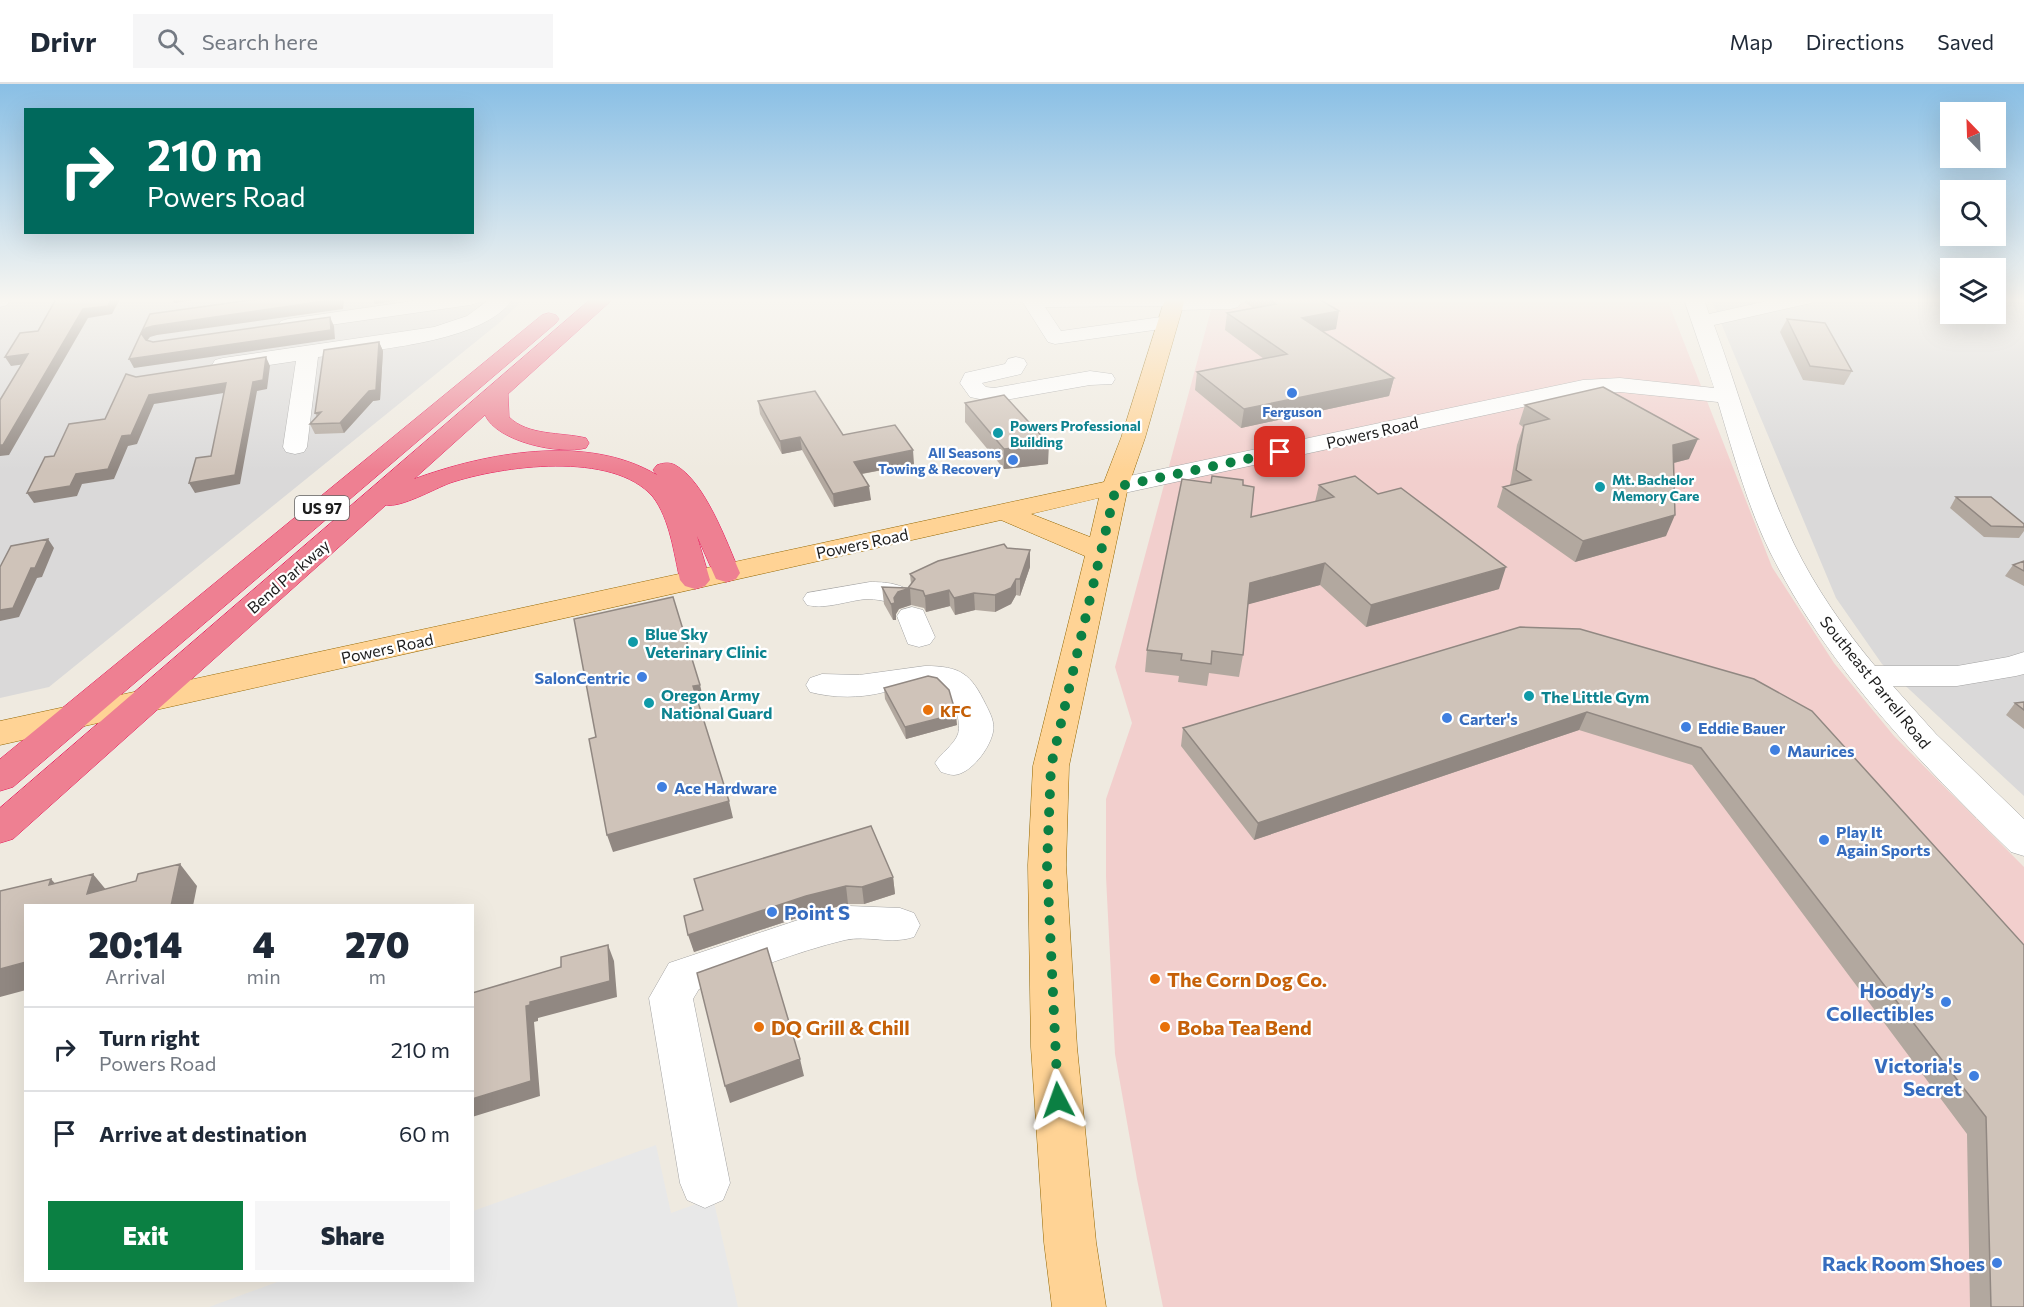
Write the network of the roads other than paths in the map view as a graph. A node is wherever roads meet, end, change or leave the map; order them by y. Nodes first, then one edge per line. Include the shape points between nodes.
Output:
1 (286, 356) edge
2 (308, 356) edge
3 (504, 356) edge
4 (539, 356) edge
5 (1157, 356) edge
6 (1713, 356) edge
7 (1016, 364) dead end
8 (208, 367) edge
9 (1104, 379) dead end
10 (497, 394) junction
11 (1726, 396) junction
12 (295, 447) dead end
13 (1116, 487) junction
14 (362, 512) junction
15 (1004, 512) junction
16 (1101, 552) junction
17 (726, 573) junction
18 (696, 580) junction
19 (818, 599) dead end
20 (910, 616) dead end
21 (2024, 662) edge
22 (1868, 676) junction
23 (822, 685) dead end
24 (148, 701) junction
25 (73, 717) junction
26 (0, 733) edge
27 (953, 763) dead end
28 (0, 778) edge
29 (0, 829) edge
30 (2024, 842) edge
31 (900, 925) dead end
32 (705, 1183) dead end
33 (1079, 1307) edge

1 - 8 street
2 - 12 street
3 - 25 highway, Bend Parkway / US 97
4 - 10 highway, Bend Parkway / US 97
5 - 13 main road
6 - 11 street, Southeast Parrell Road
7 - 9 street via 1013,369 973,378 971,383 978,393 994,395 1090,378
10 - 14 highway, Bend Parkway / US 97
10 - 17 highway via 499,419 512,430 625,453 667,471 692,497
11 - 13 street, Powers Road via 1620,385 1583,387
11 - 22 street, Southeast Parrell Road via 1784,552 1837,638
13 - 15 main road, Powers Road
13 - 16 main road
14 - 18 highway via 427,483 484,466 547,458 602,463 640,476 664,495
14 - 24 highway, Bend Parkway / US 97
15 - 16 main road
15 - 17 main road, Powers Road
16 - 33 main road via 1051,766 1047,865 1058,1100
17 - 18 main road, Powers Road
18 - 24 main road, Powers Road
19 - 20 street via 869,589 891,592
21 - 22 street via 1957,676
22 - 30 street, Southeast Parrell Road via 1933,752
23 - 27 street via 861,686 928,676 958,683 977,721 976,734
24 - 25 main road, Powers Road
24 - 29 highway, Bend Parkway / US 97
25 - 26 main road, Powers Road
25 - 28 highway, Bend Parkway / US 97
31 - 32 street via 849,923 684,976 671,998

